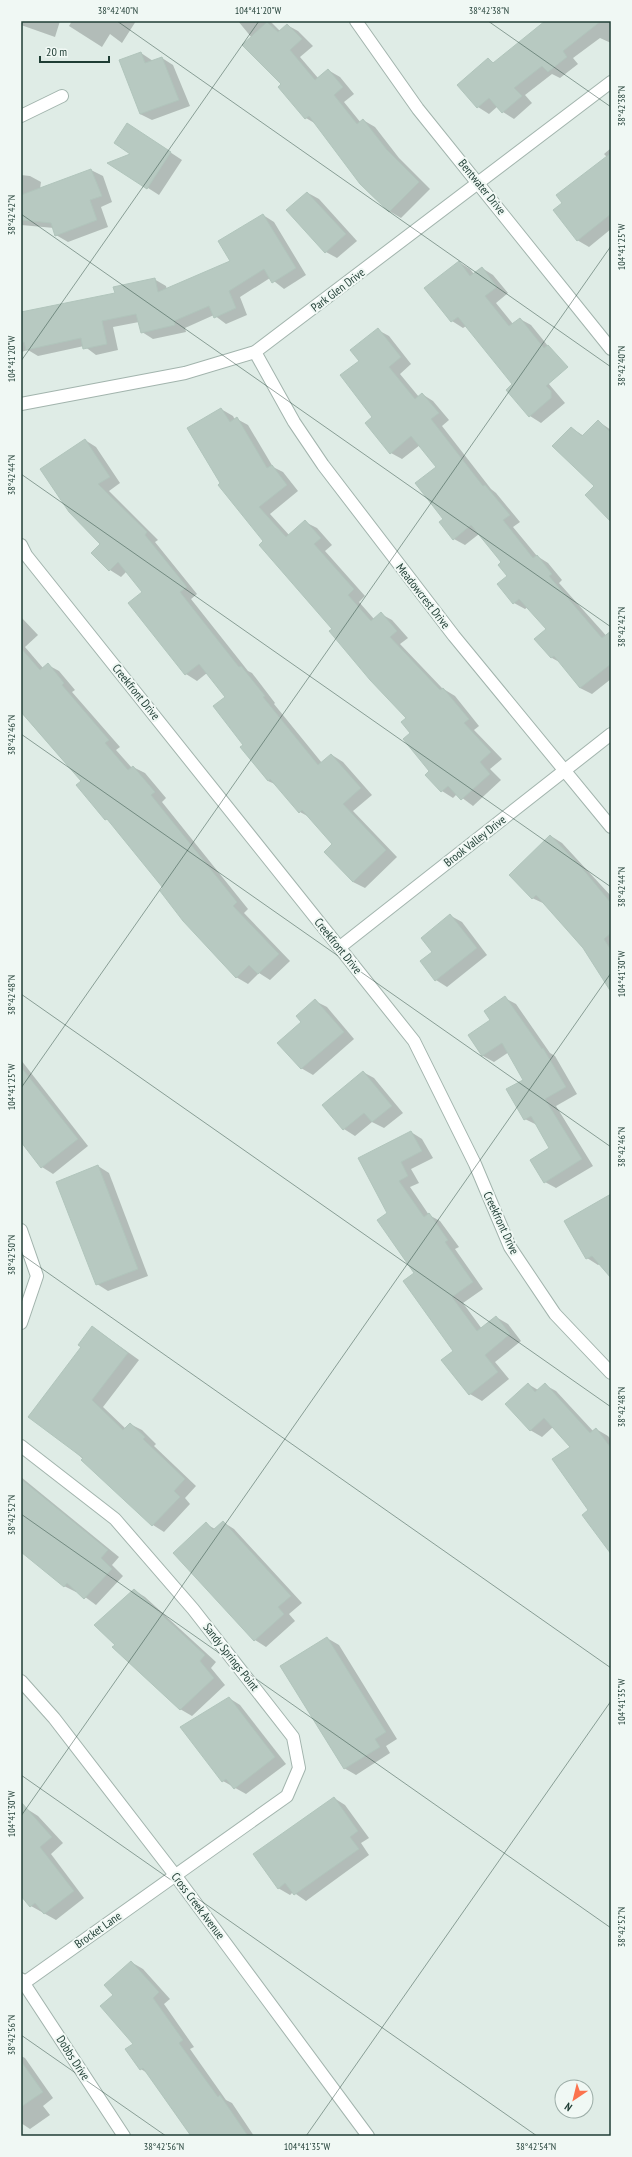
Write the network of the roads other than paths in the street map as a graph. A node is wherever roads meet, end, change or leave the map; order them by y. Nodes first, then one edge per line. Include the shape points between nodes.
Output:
1 (356, 21) edge
2 (611, 82) edge
3 (62, 96) dead end
4 (21, 116) edge
5 (479, 183) junction
6 (611, 349) edge
7 (255, 352) junction
8 (21, 404) edge
9 (21, 545) edge
10 (611, 734) edge
11 (564, 771) junction
12 (611, 827) edge
13 (340, 947) junction
14 (21, 1230) edge
15 (21, 1323) edge
16 (611, 1373) edge
17 (21, 1446) edge
18 (21, 1682) edge
19 (175, 1875) junction
20 (22, 1983) edge
21 (124, 2136) edge
22 (368, 2136) edge

1 - 5 street, Bentwater Drive via 418,109
2 - 5 street, Park Glen Drive
3 - 4 street
5 - 6 street, Bentwater Drive
5 - 7 street, Park Glen Drive
7 - 8 street, Park Glen Drive via 185,373
7 - 11 street, Meadowcrest Drive via 294,422 323,465 454,636
9 - 13 street, Creekfront Drive via 26,555
10 - 11 street, Brook Valley Drive
11 - 12 street, Meadowcrest Drive
11 - 13 street, Brook Valley Drive
13 - 16 street, Creekfront Drive via 414,1041 475,1164 510,1247 555,1314
14 - 15 street via 37,1276
17 - 19 street, Sandy Springs Point via 115,1519 194,1609 293,1738 299,1768 287,1796
18 - 19 street, Cross Creek Avenue via 54,1718
19 - 20 street, Brocket Lane
19 - 22 street, Cross Creek Avenue
20 - 21 street, Dobbs Drive

